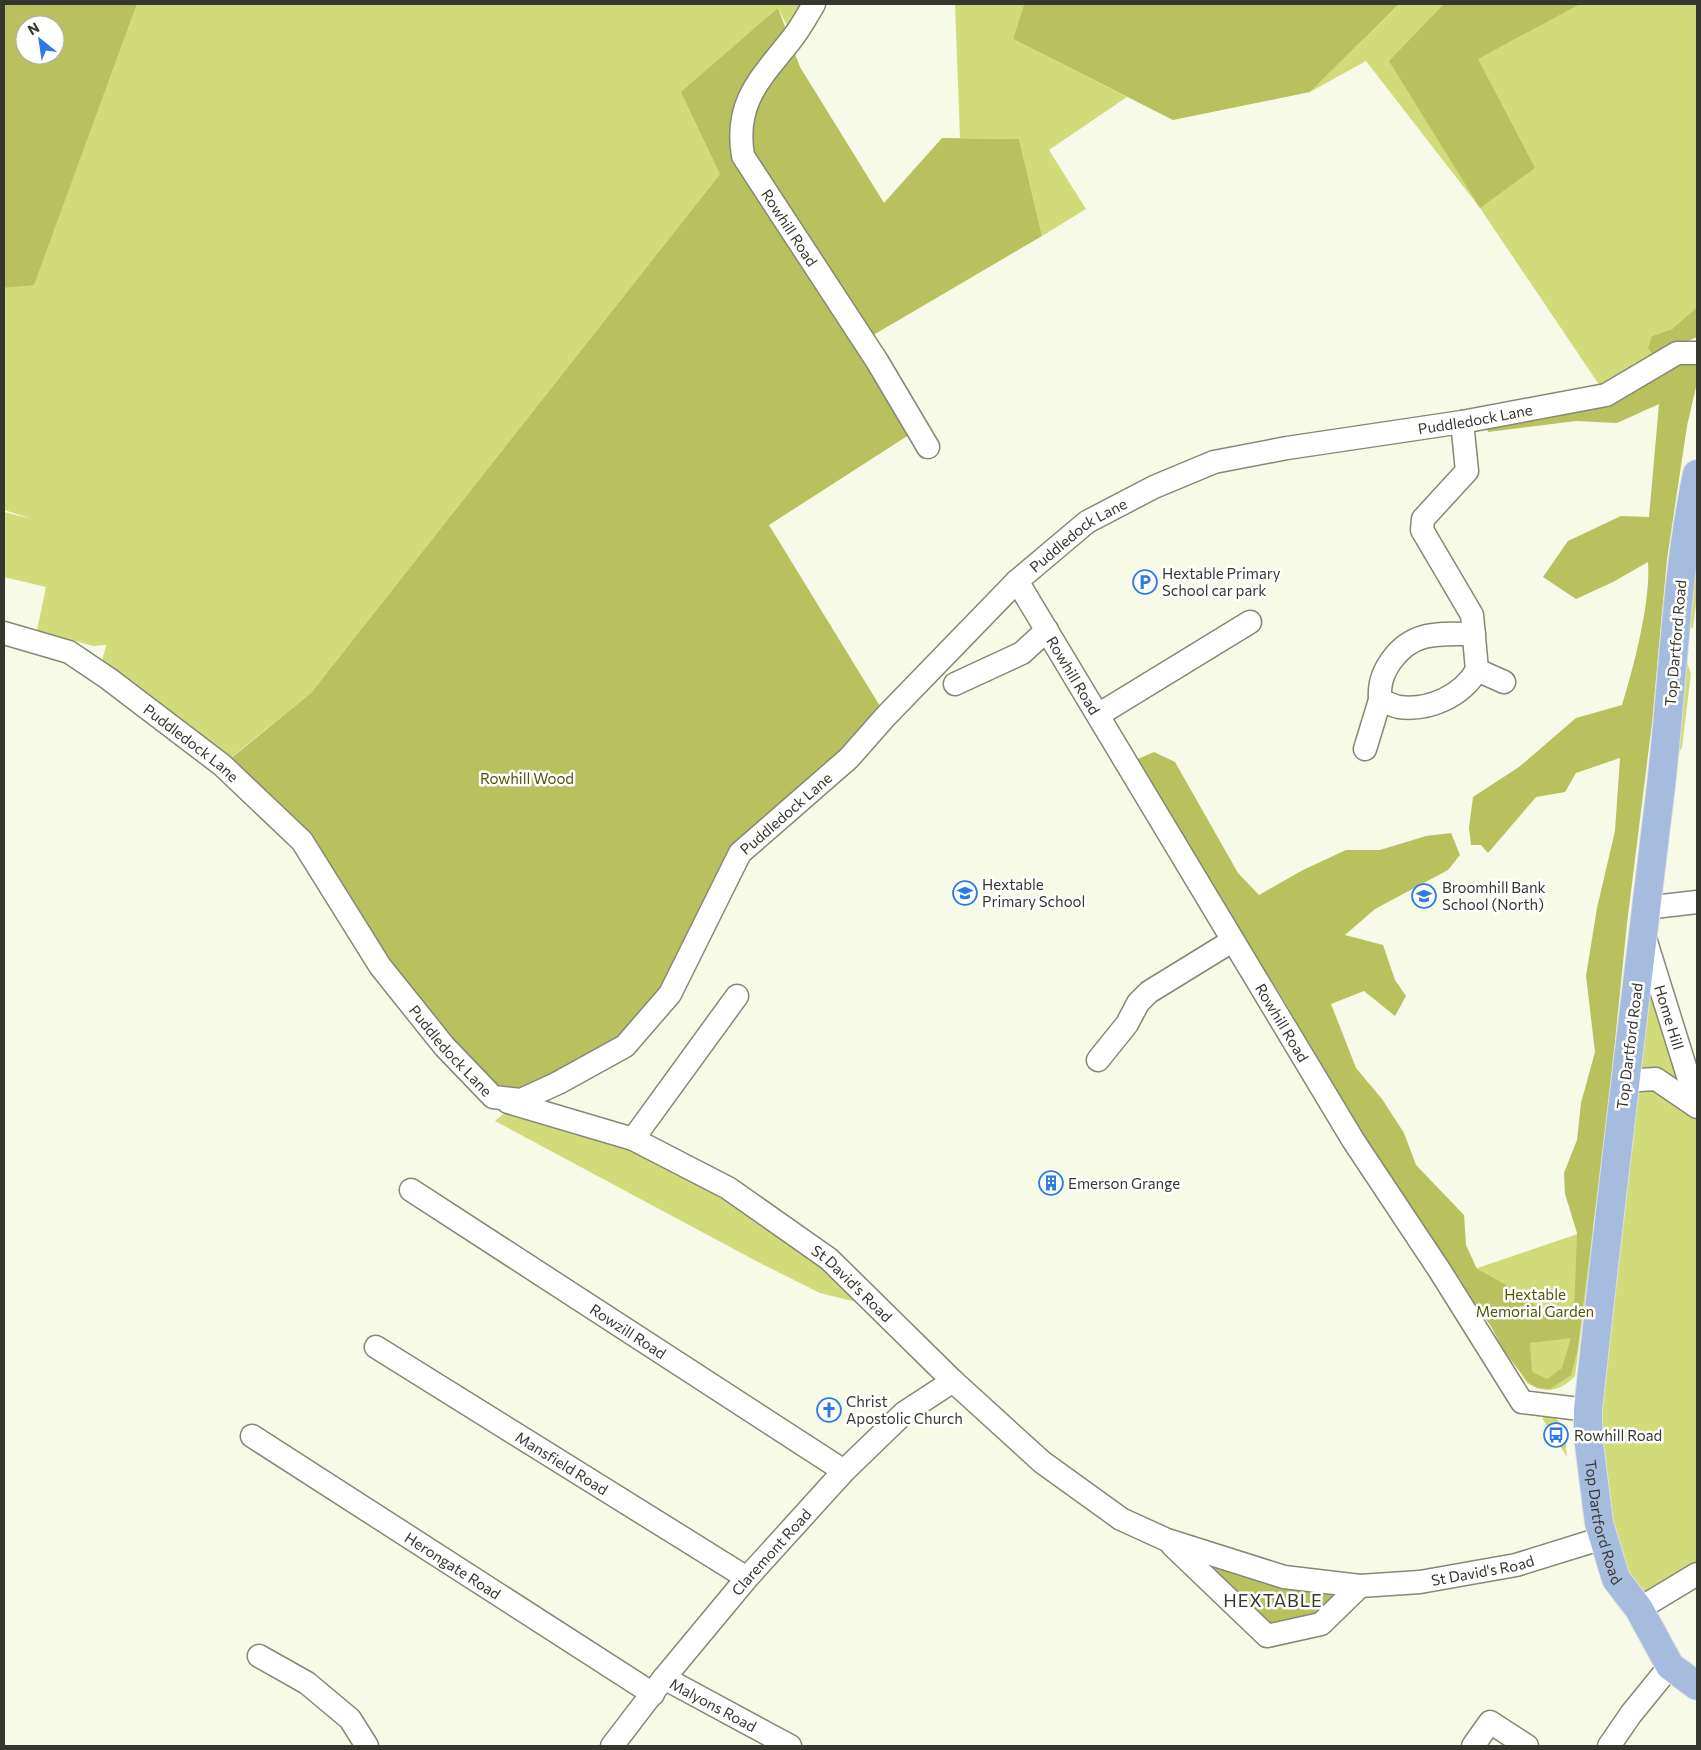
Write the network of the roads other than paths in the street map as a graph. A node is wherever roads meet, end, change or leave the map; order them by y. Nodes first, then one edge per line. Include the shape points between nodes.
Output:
1 (814, 4) edge
2 (1697, 353) edge
3 (1462, 422) junction
4 (928, 447) dead end
5 (1697, 474) edge
6 (1017, 582) junction
7 (1250, 622) dead end
8 (1047, 630) junction
9 (4, 633) edge
10 (1474, 634) junction
11 (1477, 670) junction
12 (1504, 682) dead end
13 (955, 684) dead end
14 (1380, 700) junction
15 (1098, 715) junction
16 (1366, 749) dead end
17 (1697, 902) edge
18 (1644, 919) junction
19 (1232, 940) junction
20 (737, 996) dead end
21 (1098, 1060) dead end
22 (1624, 1081) junction
23 (493, 1097) junction
24 (1697, 1106) edge
25 (633, 1139) junction
26 (411, 1190) dead end
27 (376, 1347) dead end
28 (953, 1381) junction
29 (1588, 1410) junction
30 (252, 1436) dead end
31 (844, 1471) junction
32 (1603, 1538) junction
33 (1167, 1540) junction
34 (1697, 1574) edge
35 (747, 1578) junction
36 (1360, 1586) junction
37 (1639, 1609) junction
38 (259, 1656) dead end
39 (1670, 1666) junction
40 (659, 1686) junction
41 (1697, 1686) edge
42 (366, 1746) edge
43 (612, 1746) edge
44 (790, 1746) edge
45 (1473, 1746) edge
46 (1527, 1746) edge
47 (1608, 1746) edge

1 - 4 street, Rowhill Road via 793,38 758,80 744,111 740,137 743,156 877,361
2 - 3 street, Puddledock Lane via 1677,353 1606,395
3 - 6 street, Puddledock Lane via 1214,462 1154,487 1087,522
3 - 10 street via 1467,470 1423,519 1422,530 1465,600 1472,615
5 - 18 main road, Top Dartford Road via 1679,589 1660,792
6 - 8 street, Rowhill Road
6 - 23 street, Puddledock Lane via 849,758 740,853 670,994 626,1046 521,1100
7 - 15 street
8 - 13 street via 1022,653
8 - 15 street, Rowhill Road
9 - 23 street, Puddledock Lane via 69,652 222,765 302,841 380,966 444,1046
10 - 11 street
10 - 14 street via 1437,634 1417,638 1400,648 1379,686
11 - 12 street
11 - 14 street via 1457,694 1438,702 1398,707
14 - 16 street
15 - 19 street, Rowhill Road
17 - 18 street
18 - 22 main road, Top Dartford Road
18 - 24 street, Home Hill
19 - 21 street via 1149,992
19 - 29 street, Rowhill Road via 1353,1140 1522,1402
20 - 25 street
22 - 24 street, Home Hill via 1656,1079
22 - 29 main road, Top Dartford Road
23 - 25 street, St David's Road
25 - 28 street, St David's Road via 728,1188 829,1259
26 - 31 street, Rowzill Road
27 - 35 street, Mansfield Road
28 - 31 street, Claremont Road via 904,1413
28 - 33 street, St David's Road via 1042,1462 1121,1519
29 - 32 main road, Top Dartford Road via 1593,1481
30 - 40 street, Herongate Road
31 - 35 street, Claremont Road
32 - 36 street, St David's Road via 1516,1564 1420,1582
32 - 37 main road, Top Dartford Road via 1616,1580
33 - 36 street, St David's Road via 1284,1577
33 - 36 street, St David's Road via 1266,1636 1321,1624
34 - 37 street
35 - 40 street, Claremont Road
37 - 39 main road, Top Dartford Road
38 - 42 street via 307,1683 350,1719
39 - 41 main road
39 - 47 street
40 - 43 street, Claremont Road
40 - 44 street, Malyons Road
45 - 46 street via 1490,1722

